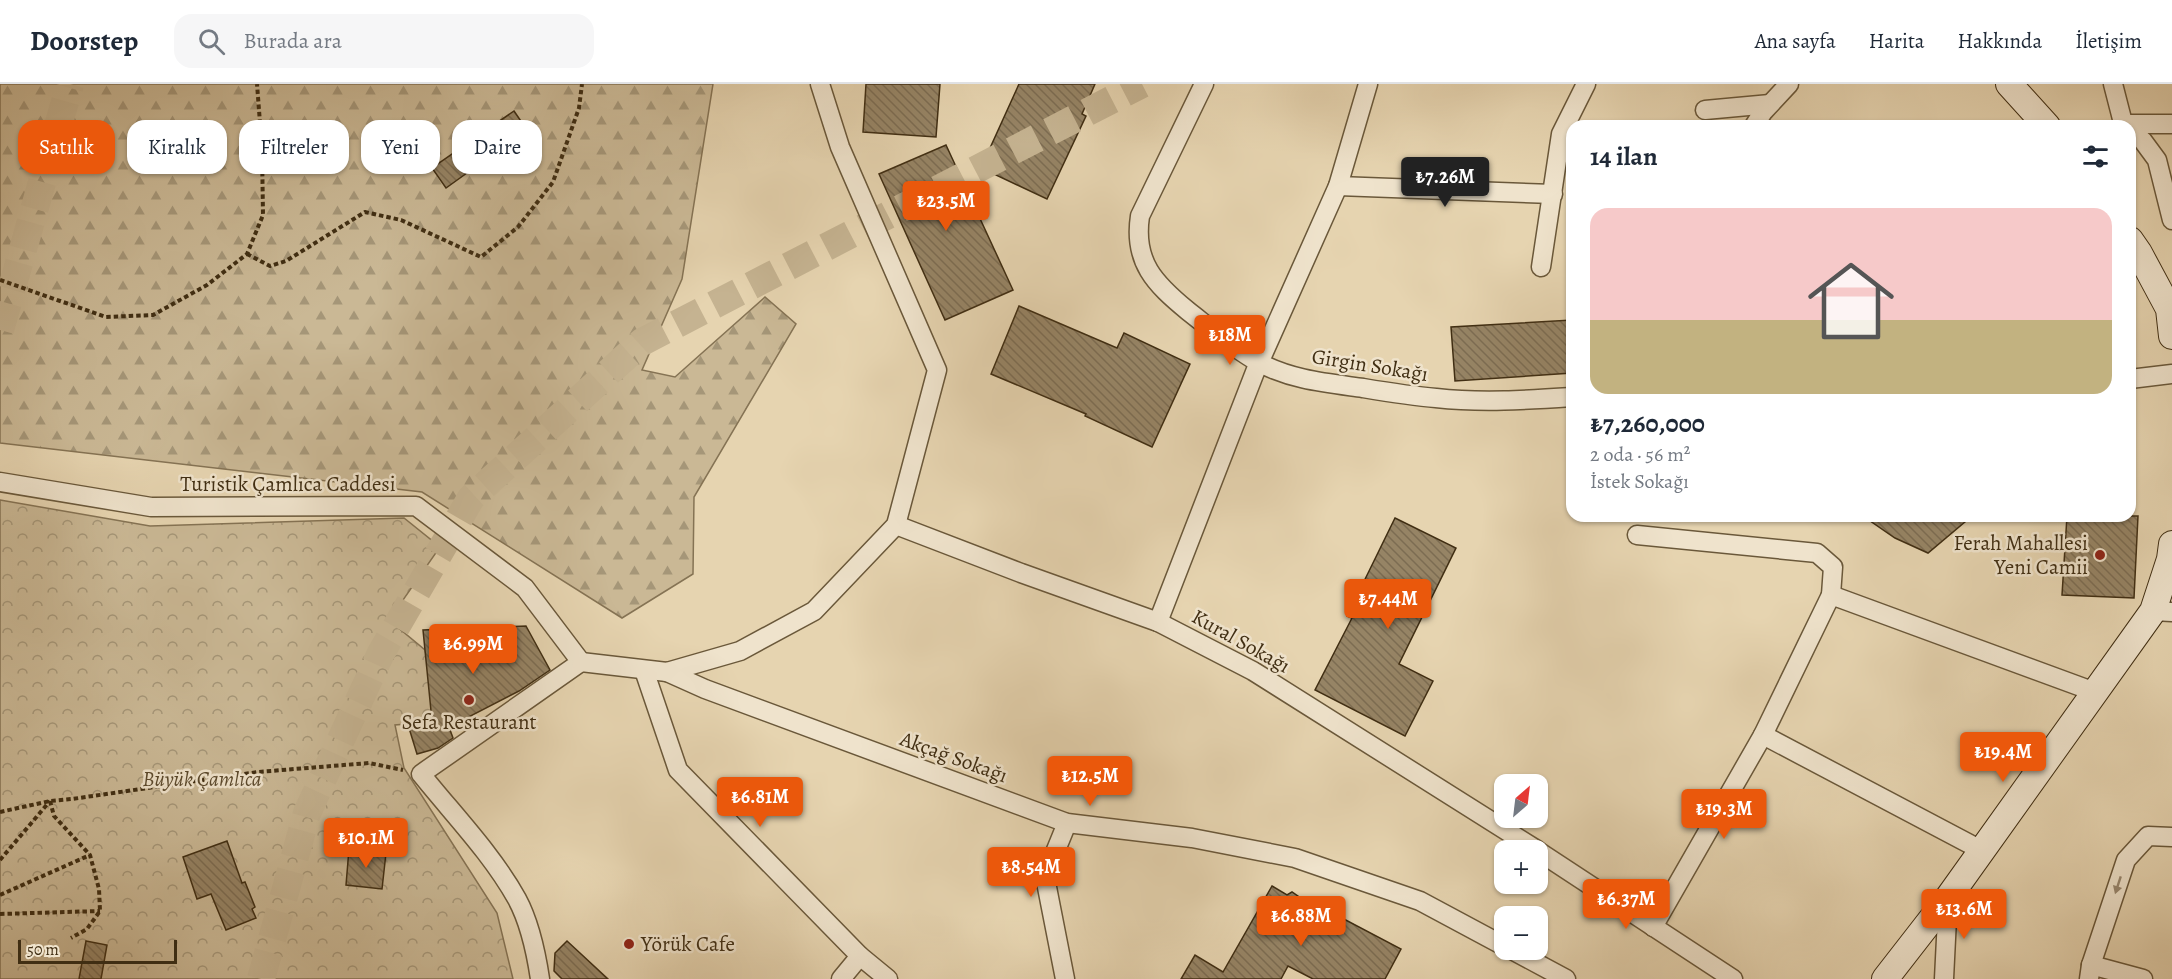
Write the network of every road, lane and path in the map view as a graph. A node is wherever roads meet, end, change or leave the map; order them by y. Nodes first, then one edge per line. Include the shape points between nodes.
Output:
1 (257, 84) edge
2 (582, 84) edge
3 (820, 84) edge
4 (1204, 84) edge
5 (1368, 84) edge
6 (1586, 84) edge
7 (1789, 84) edge
8 (2009, 84) edge
9 (2113, 84) edge
10 (1770, 104) junction
11 (1705, 110) dead end
12 (1568, 120) edge
13 (1759, 120) edge
14 (2042, 120) edge
15 (2125, 120) edge
16 (1566, 124) edge
17 (2172, 124) edge
18 (2136, 126) edge
19 (2136, 134) edge
20 (1338, 186) junction
21 (1552, 194) junction
22 (2172, 220) edge
23 (2136, 251) edge
24 (247, 254) junction
25 (1541, 267) dead end
26 (0, 280) edge
27 (2172, 282) edge
28 (2169, 309) junction
29 (2172, 336) edge
30 (1259, 363) junction
31 (2172, 374) edge
32 (2136, 378) edge
33 (1566, 397) edge
34 (0, 482) edge
35 (896, 525) junction
36 (1637, 535) dead end
37 (2172, 544) edge
38 (1831, 595) junction
39 (2163, 611) edge
40 (1158, 622) junction
41 (581, 662) junction
42 (644, 670) junction
43 (667, 672) junction
44 (2095, 692) junction
45 (1763, 735) junction
46 (421, 774) junction
47 (50, 801) junction
48 (0, 812) edge
49 (1067, 823) junction
50 (2172, 837) edge
51 (1520, 840) edge
52 (1981, 850) junction
53 (90, 855) junction
54 (1548, 858) edge
55 (0, 860) edge
56 (0, 895) edge
57 (1948, 898) junction
58 (100, 911) junction
59 (0, 914) edge
60 (1653, 927) junction
61 (71, 938) dead end
62 (1494, 941) edge
63 (860, 956) junction
64 (1531, 960) edge
65 (2090, 972) edge
66 (540, 979) edge
67 (841, 979) edge
68 (888, 979) edge
69 (1065, 979) edge
70 (1566, 979) edge
71 (1733, 979) edge
72 (1885, 979) edge
73 (1944, 979) edge
74 (2143, 979) edge

1 - 24 path via 263,215
2 - 24 path via 579,108 553,182 518,227 481,257 401,220 365,212 286,261 270,266
3 - 35 street via 840,147 936,370
4 - 30 street, Girgin Sokağı via 1140,216 1139,245 1149,271 1164,291
5 - 20 street
6 - 12 street
7 - 10 street
8 - 14 street
9 - 15 street
10 - 11 street
10 - 13 street
16 - 21 street
17 - 18 street
19 - 22 street via 2157,160
20 - 21 street
20 - 30 street
21 - 25 street
23 - 28 street
24 - 26 path via 207,285 153,315 106,317
27 - 28 street
28 - 29 street
30 - 33 street, Girgin Sokağı via 1315,381 1437,398 1522,401
30 - 40 street
31 - 32 street
34 - 41 street, Turistik Çamlıca Caddesi via 150,507 416,506 525,588
35 - 40 street, Kural Sokağı
35 - 43 street via 814,611 740,651
36 - 38 street via 1817,553 1833,567
37 - 39 street
38 - 44 street
38 - 45 street
39 - 44 street
40 - 51 street, Kural Sokağı via 1253,671
41 - 42 street
41 - 46 street
42 - 43 street
42 - 63 street via 678,770
43 - 49 street, Akçağ Sokağı
44 - 52 street
45 - 52 street
45 - 60 street
46 - 47 path via 369,763 258,772
46 - 66 street via 518,900 532,936
47 - 48 path
47 - 53 path via 54,816
47 - 55 path
49 - 62 street, Akçağ Sokağı via 1192,838 1295,858 1420,901
49 - 69 street via 1045,877
50 -> 65 street via 2148,836 2126,860
52 - 57 street
53 - 56 path
53 - 58 path
54 - 60 street, Kural Sokağı
57 - 72 street
57 - 73 street
58 - 59 path
58 - 61 path via 87,929
60 - 71 street, Kural Sokağı
63 - 67 street
63 - 68 street
64 - 70 street
65 - 74 street

